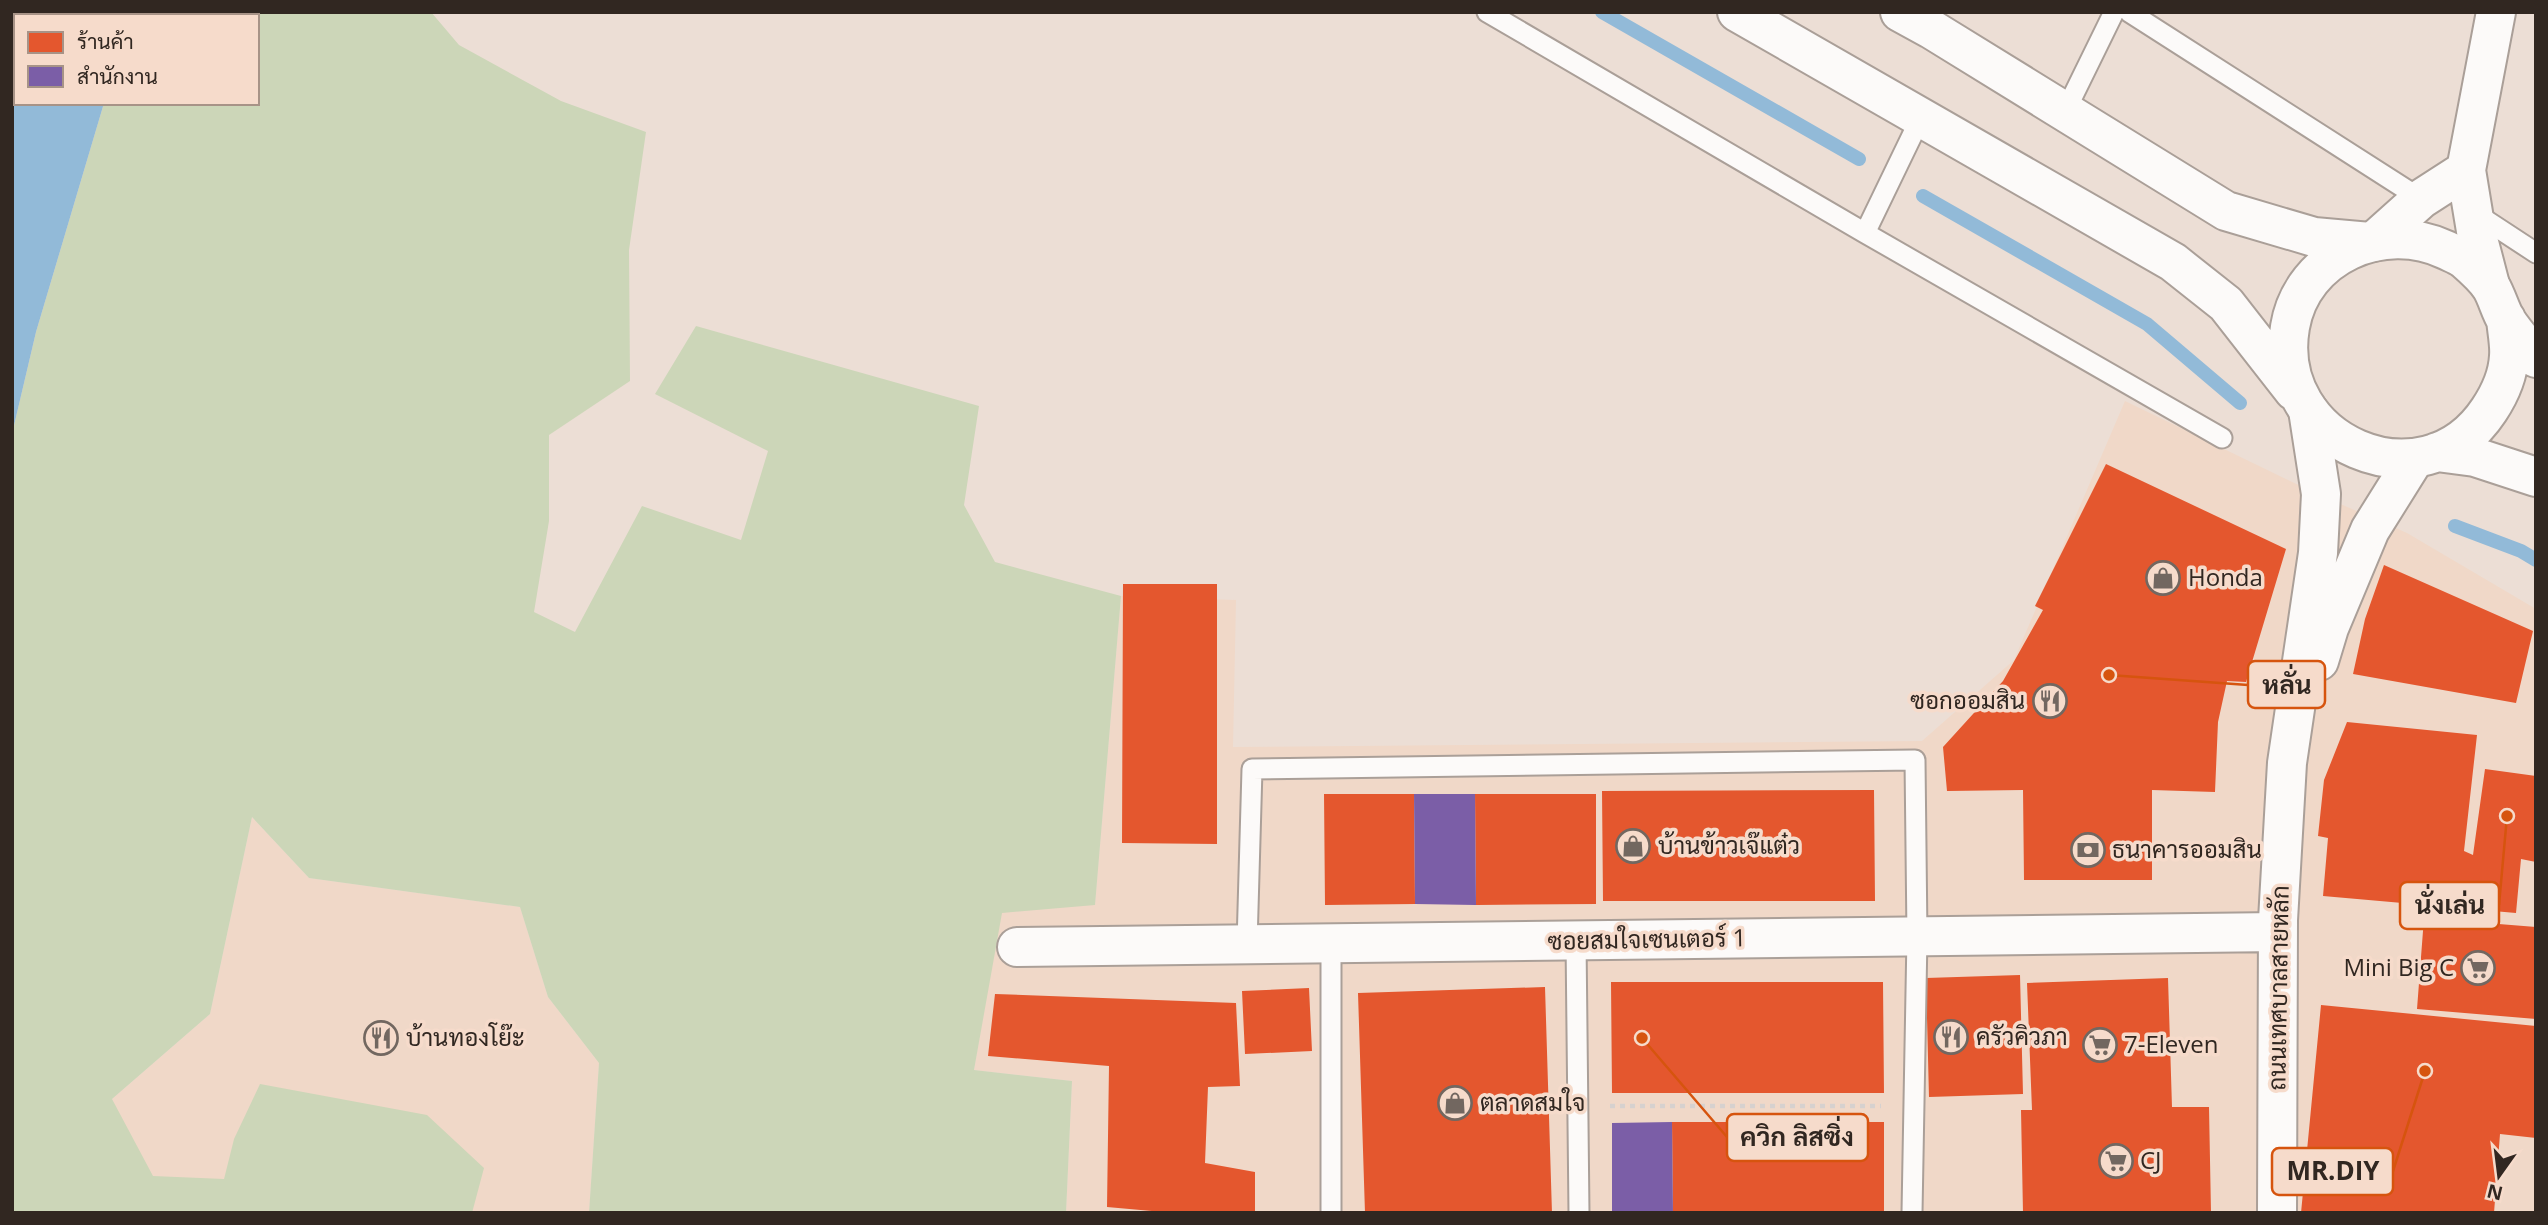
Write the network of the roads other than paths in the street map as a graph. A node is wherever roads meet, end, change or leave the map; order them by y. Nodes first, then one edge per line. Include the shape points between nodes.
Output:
1 (1487, 12) edge
2 (1737, 12) edge
3 (1900, 12) edge
4 (2114, 12) edge
5 (2129, 12) edge
6 (2496, 12) edge
7 (2065, 112) junction
8 (1921, 117) junction
9 (2466, 170) junction
10 (2421, 198) junction
11 (2473, 212) junction
12 (1864, 233) junction
13 (2373, 242) junction
14 (2536, 253) edge
15 (2490, 285) junction
16 (2506, 319) junction
17 (2536, 358) edge
18 (2303, 403) junction
19 (2222, 438) dead end
20 (2426, 455) junction
21 (2536, 477) edge
22 (2287, 763) junction
23 (2278, 932) junction
24 (1917, 936) junction
25 (1576, 940) junction
26 (1247, 944) junction
27 (1331, 944) junction
28 (1017, 947) dead end
29 (1331, 1213) edge
30 (1578, 1213) edge
31 (1912, 1213) edge
32 (2277, 1213) edge

1 - 12 lane
2 - 8 street
3 - 7 street
4 - 7 lane
5 - 10 lane
6 - 9 street
7 - 13 street via 2225,211 2314,237
8 - 12 lane
8 - 18 street via 2173,262 2226,304
9 - 10 street
9 - 11 street
10 - 13 street
11 - 14 lane
11 - 15 street
12 - 19 lane
13 - 15 street via 2392,238 2430,242 2464,259
13 - 18 street via 2355,246 2325,265 2302,292 2290,325 2288,361
15 - 16 street
16 - 17 street
16 - 20 street via 2509,357 2500,393 2480,424 2450,447
18 - 20 street via 2318,424 2346,446 2380,458
18 - 22 street, ถนนเทศบาลสายหลัก via 2321,494 2318,554
20 - 21 street via 2475,457
20 - 22 street, ถนนเทศบาลสายหลัก via 2370,530 2329,628
22 - 23 street, ถนนเทศบาลสายหลัก
23 - 24 street, ซอยสมใจเซนเตอร์ 1
23 - 32 street, ถนนเทศบาลสายหลัก
24 - 25 street, ซอยสมใจเซนเตอร์ 1
24 - 26 lane via 1916,760 1252,769
24 - 31 lane
25 - 27 street, ซอยสมใจเซนเตอร์ 1
25 - 30 lane
26 - 27 street, ซอยสมใจเซนเตอร์ 1
26 - 28 street, ซอยสมใจเซนเตอร์ 1
27 - 29 lane

